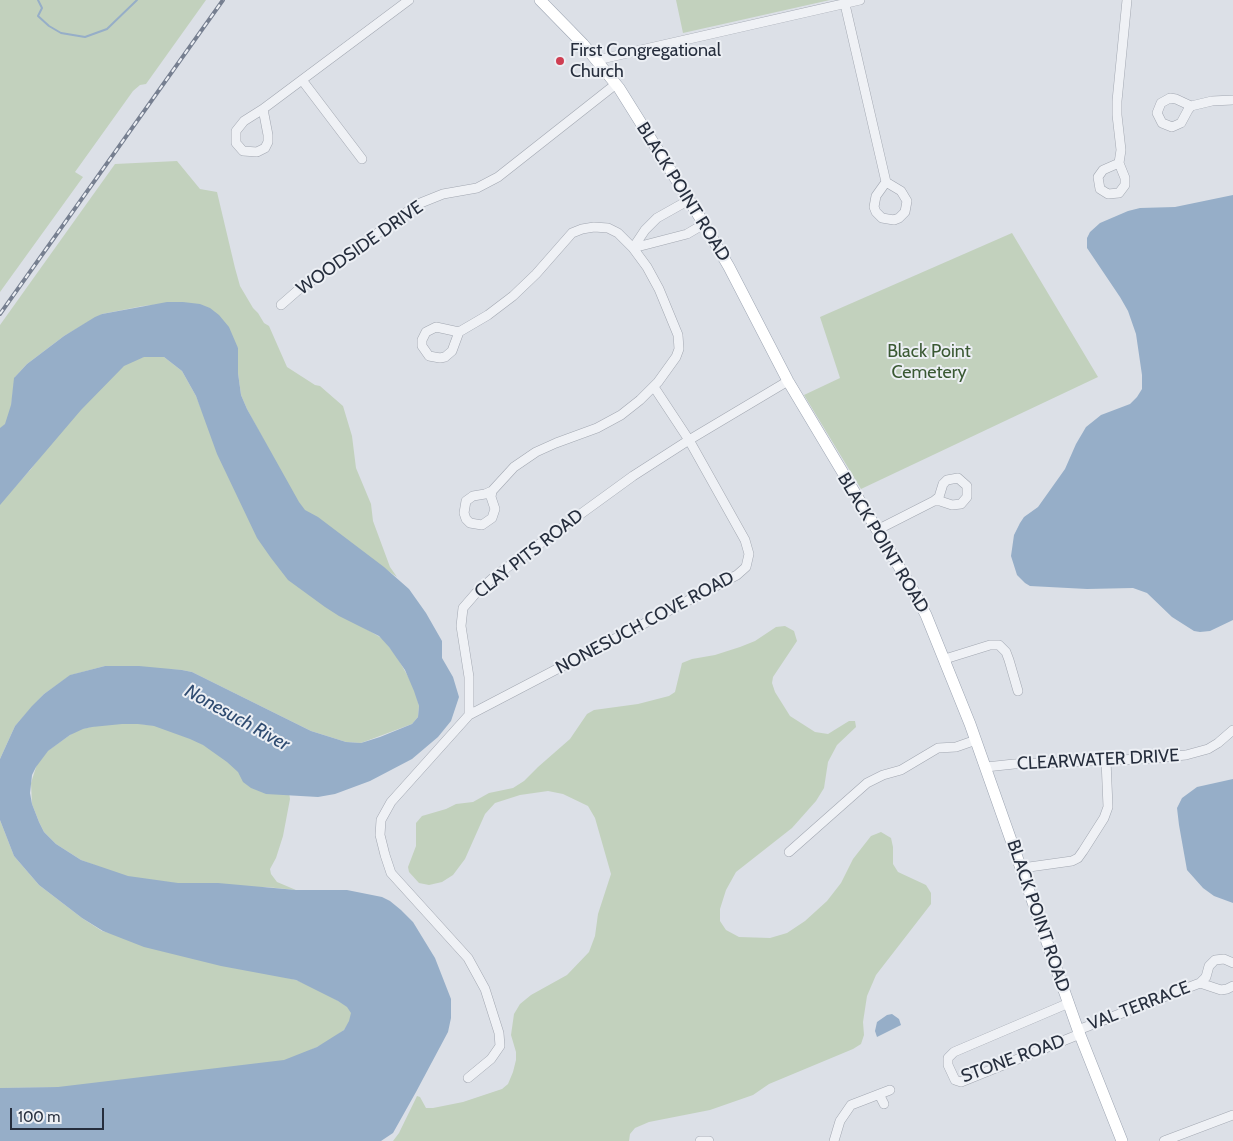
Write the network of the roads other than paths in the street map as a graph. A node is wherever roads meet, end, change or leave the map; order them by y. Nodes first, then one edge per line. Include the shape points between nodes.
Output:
1 (409, 0) edge
2 (540, 0) edge
3 (860, 0) edge
4 (1127, 0) edge
5 (845, 2) edge
6 (597, 60) junction
7 (302, 80) junction
8 (616, 84) junction
9 (1233, 100) edge
10 (1192, 106) dead end
11 (263, 109) junction
12 (362, 159) dead end
13 (1118, 163) dead end
14 (886, 182) dead end
15 (689, 200) junction
16 (704, 224) junction
17 (634, 248) junction
18 (281, 305) dead end
19 (459, 332) dead end
20 (788, 382) junction
21 (654, 387) junction
22 (689, 440) junction
23 (492, 490) dead end
24 (934, 502) dead end
25 (877, 530) junction
26 (945, 659) junction
27 (1018, 691) dead end
28 (469, 715) junction
29 (1233, 730) edge
30 (976, 740) junction
31 (1106, 760) junction
32 (986, 767) junction
33 (788, 852) dead end
34 (1022, 868) junction
35 (1233, 963) edge
36 (1200, 982) junction
37 (1233, 986) edge
38 (1069, 1003) junction
39 (1079, 1032) junction
40 (468, 1078) dead end
41 (890, 1090) dead end
42 (879, 1094) junction
43 (884, 1104) dead end
44 (1233, 1116) edge
45 (700, 1141) edge
46 (709, 1141) edge
47 (834, 1141) edge
48 (1122, 1141) edge
49 (1164, 1141) edge

1 - 7 street
2 - 6 main road, BLACK POINT ROAD
3 - 5 street
4 - 13 street via 1117,101 1121,155
5 - 6 street
5 - 14 street
6 - 8 main road, BLACK POINT ROAD
7 - 11 street
7 - 12 street
8 - 15 main road, BLACK POINT ROAD
8 - 18 street, WOODSIDE DRIVE via 498,177 477,188 443,194 418,204
9 - 10 street
11 - 11 street via 237,129 235,140 243,150 257,152 268,142
15 - 16 main road, BLACK POINT ROAD
15 - 17 street via 657,218
16 - 17 street via 687,234
16 - 20 main road, BLACK POINT ROAD
17 - 19 street via 624,237 608,228 589,227 577,231 513,296
17 - 21 street via 659,289 678,340 676,358
20 - 22 street, CLAY PITS ROAD
20 - 25 main road, BLACK POINT ROAD
21 - 22 street, NONESUCH COVE ROAD
21 - 23 street via 613,420 544,447 528,457
22 - 28 street, CLAY PITS ROAD via 633,476 494,577 465,605 461,626 469,677
22 - 28 street, NONESUCH COVE ROAD via 745,540 750,554 746,567 731,578
24 - 25 street
25 - 26 main road, BLACK POINT ROAD via 926,615
26 - 27 street via 999,645 1006,652
26 - 30 main road, BLACK POINT ROAD
28 - 40 street via 391,802 381,820 380,835 384,855 394,877 468,958 485,989 500,1046 491,1059
29 - 31 street, CLEARWATER DRIVE via 1208,749 1186,755
30 - 32 main road, BLACK POINT ROAD
30 - 33 street via 956,747 938,748 901,770 867,783
31 - 32 street, CLEARWATER DRIVE
31 - 34 street via 1108,807 1078,858
32 - 34 main road, BLACK POINT ROAD
34 - 38 main road, BLACK POINT ROAD
35 - 36 street, VAL TERRACE via 1215,960
36 - 37 street, VAL TERRACE via 1221,990
36 - 39 street, VAL TERRACE
38 - 39 main road, BLACK POINT ROAD
38 - 39 street, STONE ROAD via 954,1052 948,1058 948,1065 955,1080 961,1082
39 - 48 main road, BLACK POINT ROAD
41 - 42 street
42 - 43 street
42 - 47 street via 846,1110
44 - 49 street
45 - 46 street

